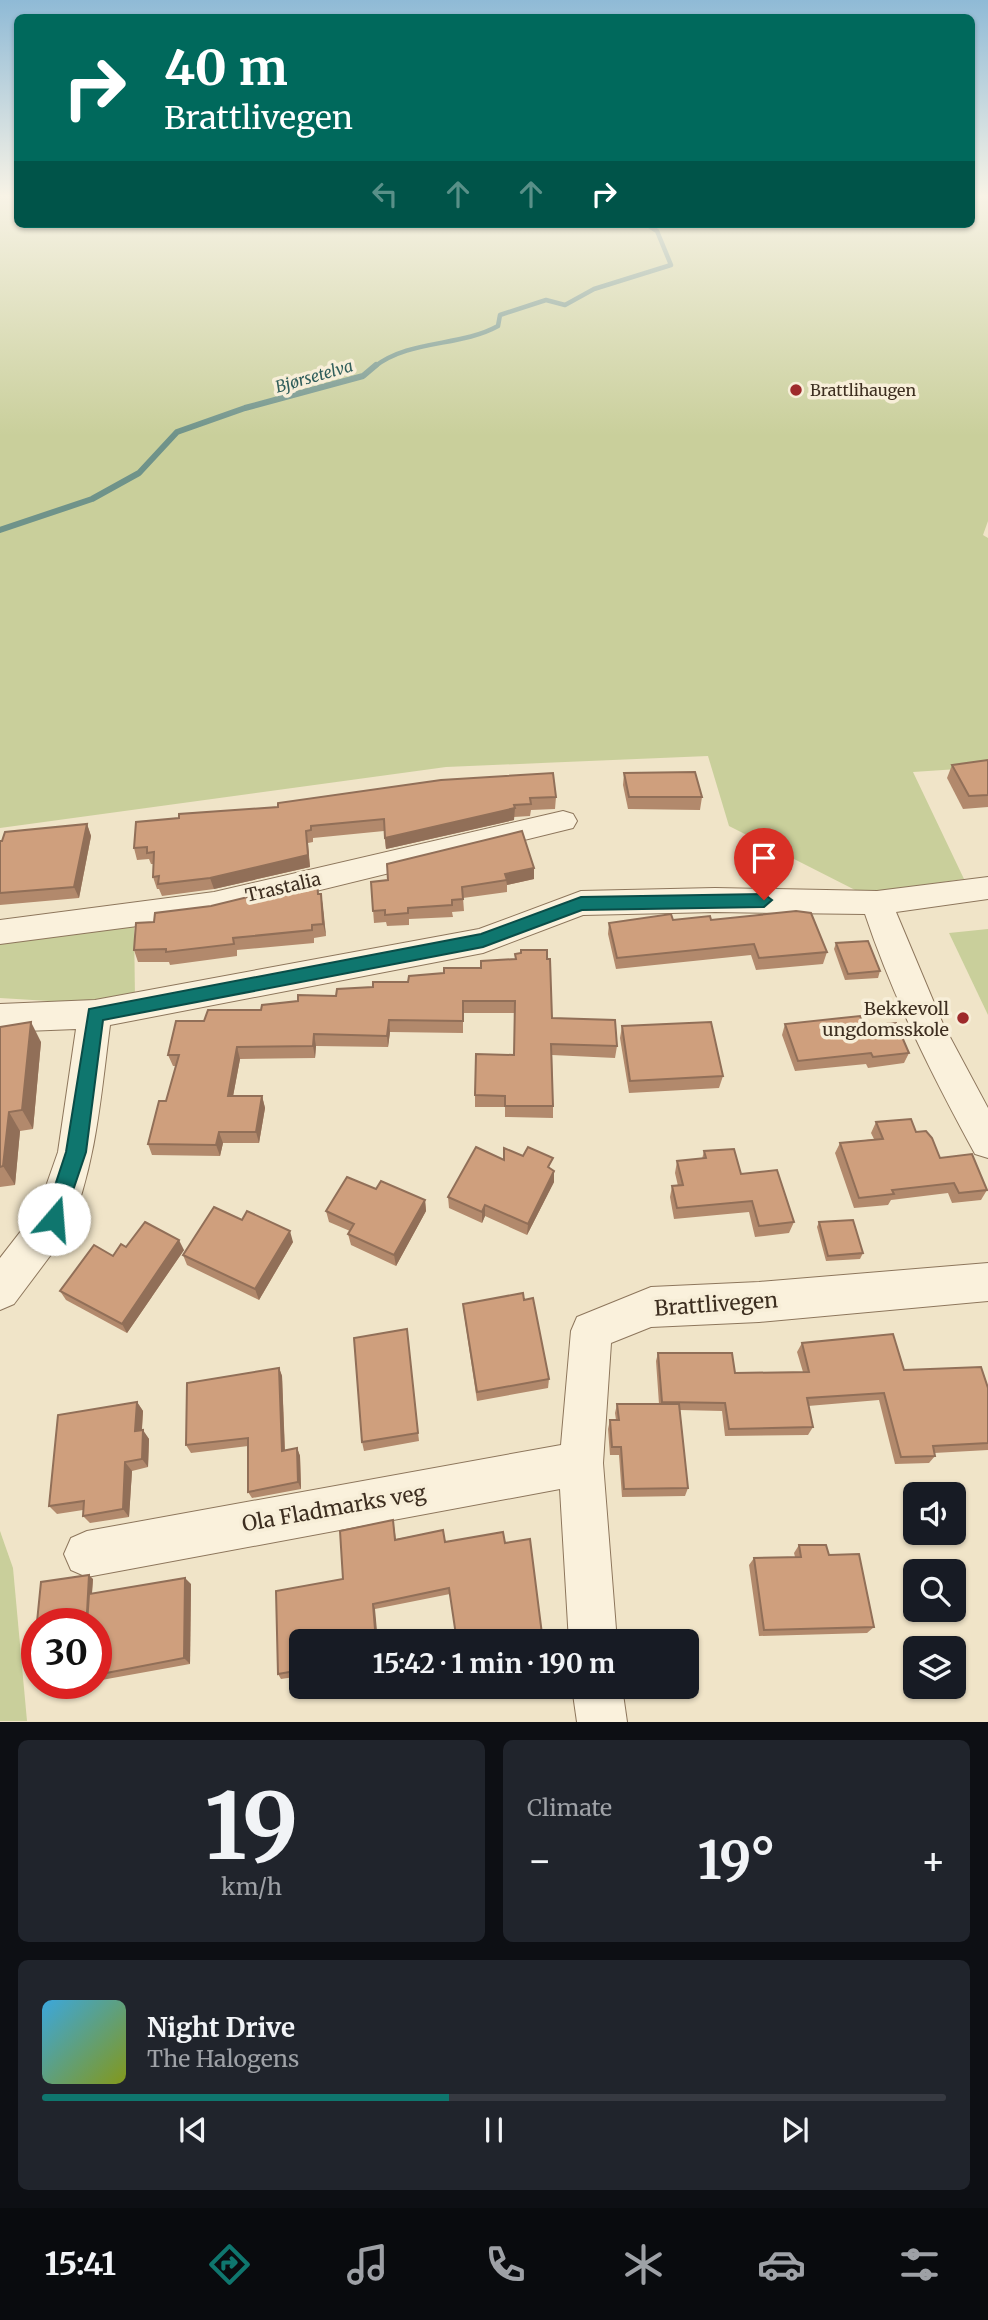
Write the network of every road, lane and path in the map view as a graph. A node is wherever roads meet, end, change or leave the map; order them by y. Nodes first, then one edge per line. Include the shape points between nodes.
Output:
1 (563, 821) dead end
2 (988, 888) edge
3 (877, 903) junction
4 (0, 932) edge
5 (95, 1014) junction
6 (0, 1018) edge
7 (988, 1142) edge
8 (988, 1282) edge
9 (0, 1290) edge
10 (581, 1463) junction
11 (87, 1553) dead end
12 (592, 1629) edge
13 (598, 1699) edge
14 (601, 1721) edge

1 - 4 street, Trastalia via 214,904
2 - 3 street
3 - 5 street via 581,903 483,941
3 - 7 street via 891,947 954,1083
5 - 6 street
5 - 9 street via 76,1152 54,1219
8 - 10 street, Brattlivegen via 651,1307 591,1331
10 - 11 street, Ola Fladmarks veg
10 - 12 street, Brattlivegen
13 - 14 street

